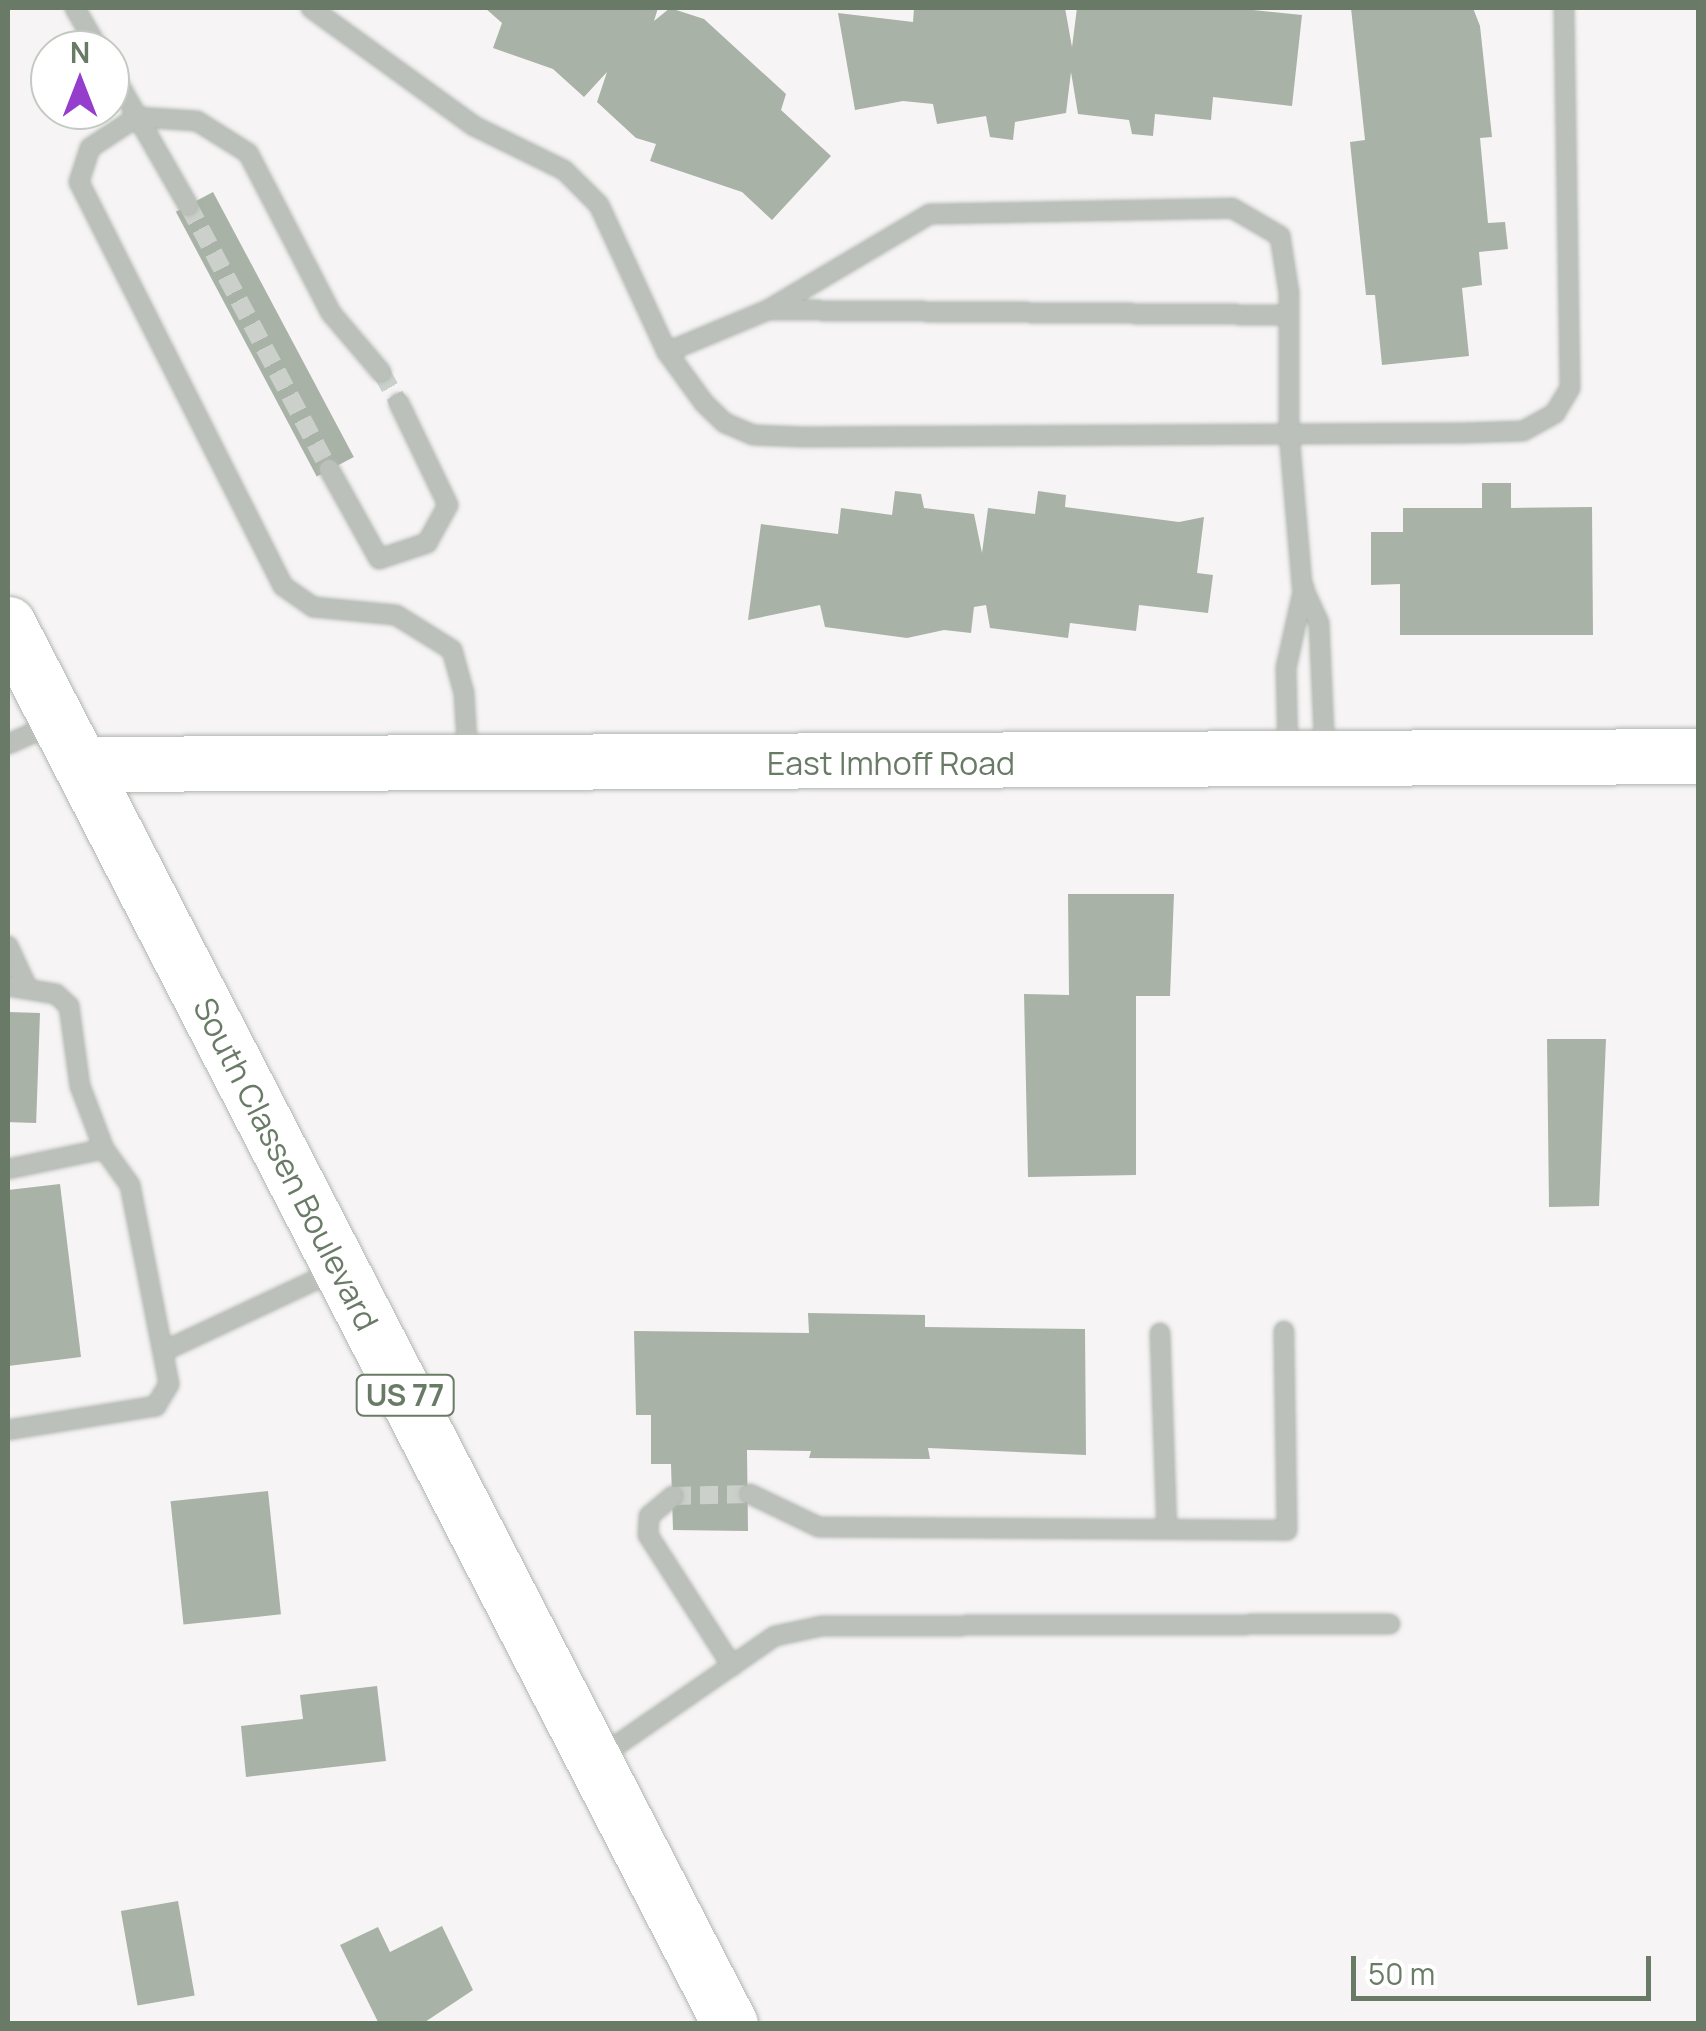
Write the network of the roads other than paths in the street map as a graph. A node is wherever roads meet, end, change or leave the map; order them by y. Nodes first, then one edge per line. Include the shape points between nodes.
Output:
1 (75, 8) edge
2 (311, 8) edge
3 (1564, 8) edge
4 (88, 30) edge
5 (130, 105) edge
6 (137, 117) junction
7 (188, 205) tunnel mouth
8 (768, 310) junction
9 (1289, 315) junction
10 (667, 352) junction
11 (381, 372) tunnel mouth
12 (399, 403) tunnel mouth
13 (1289, 433) junction
14 (329, 469) tunnel mouth
15 (1304, 587) junction
16 (8, 624) edge
17 (70, 743) junction
18 (8, 744) edge
19 (1698, 756) edge
20 (1307, 760) junction
21 (468, 764) junction
22 (8, 946) edge
23 (17, 985) edge
24 (104, 1149) junction
25 (8, 1169) edge
26 (340, 1268) junction
27 (1284, 1330) dead end
28 (1160, 1333) dead end
29 (166, 1350) junction
30 (8, 1430) edge
31 (750, 1494) tunnel mouth
32 (673, 1496) dead end
33 (1168, 1529) junction
34 (1390, 1624) dead end
35 (732, 1666) junction
36 (592, 1762) junction
37 (730, 2024) edge

1 - 4 lane
2 - 10 lane via 474,126 564,170 599,205
3 - 13 lane via 1570,388 1555,413 1523,431
5 - 6 lane
6 - 7 lane
6 - 11 lane via 198,121 248,153 331,314
6 - 21 lane via 90,148 79,182 283,586 313,606 396,614 452,650 464,693
8 - 9 lane
8 - 9 lane via 930,214 1120,206 1232,208 1280,236
8 - 10 lane
9 - 13 lane
10 - 13 lane via 704,404 753,435
12 - 14 lane via 448,504 426,543 379,558
13 - 15 lane
15 - 20 lane via 1320,623
15 - 20 lane via 1286,668
16 - 17 main road, South Classen Boulevard / US 77
17 - 18 lane
17 - 21 main road, East Imhoff Road
17 - 26 main road, South Classen Boulevard / US 77
19 - 20 main road, East Imhoff Road
20 - 21 main road, East Imhoff Road
22 - 23 lane
23 - 24 lane via 56,994 70,1006 80,1086
24 - 25 lane
24 - 29 lane via 130,1185
26 - 29 lane
26 - 36 main road, South Classen Boulevard / US 77
27 - 33 lane via 1287,1530
28 - 33 lane
29 - 30 lane via 169,1384 156,1406
31 - 33 lane via 819,1527
32 - 35 lane via 648,1516 648,1535
34 - 35 lane via 822,1626 775,1636
35 - 36 lane
36 - 37 main road, South Classen Boulevard / US 77

